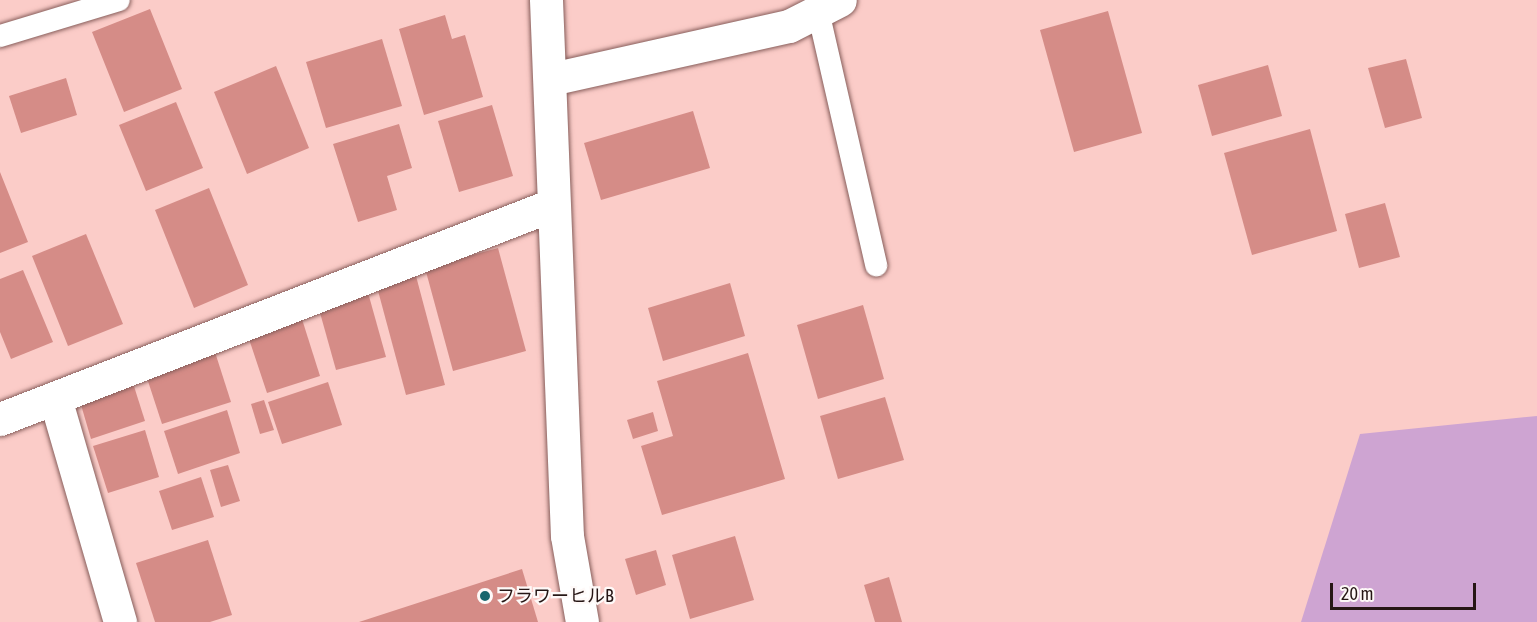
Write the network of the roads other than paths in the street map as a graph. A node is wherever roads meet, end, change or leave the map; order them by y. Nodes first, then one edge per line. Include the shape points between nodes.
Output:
1 (119, 0) edge
2 (546, 0) edge
3 (829, 6) edge
4 (0, 36) edge
5 (550, 80) junction
6 (552, 205) junction
7 (876, 265) dead end
8 (54, 398) junction
9 (0, 419) edge
10 (120, 622) edge
11 (582, 622) edge

1 - 4 lane
2 - 5 street
3 - 5 street via 789,26
3 - 7 lane
5 - 6 street
6 - 8 street
6 - 11 street via 567,536
8 - 9 street
8 - 10 street

